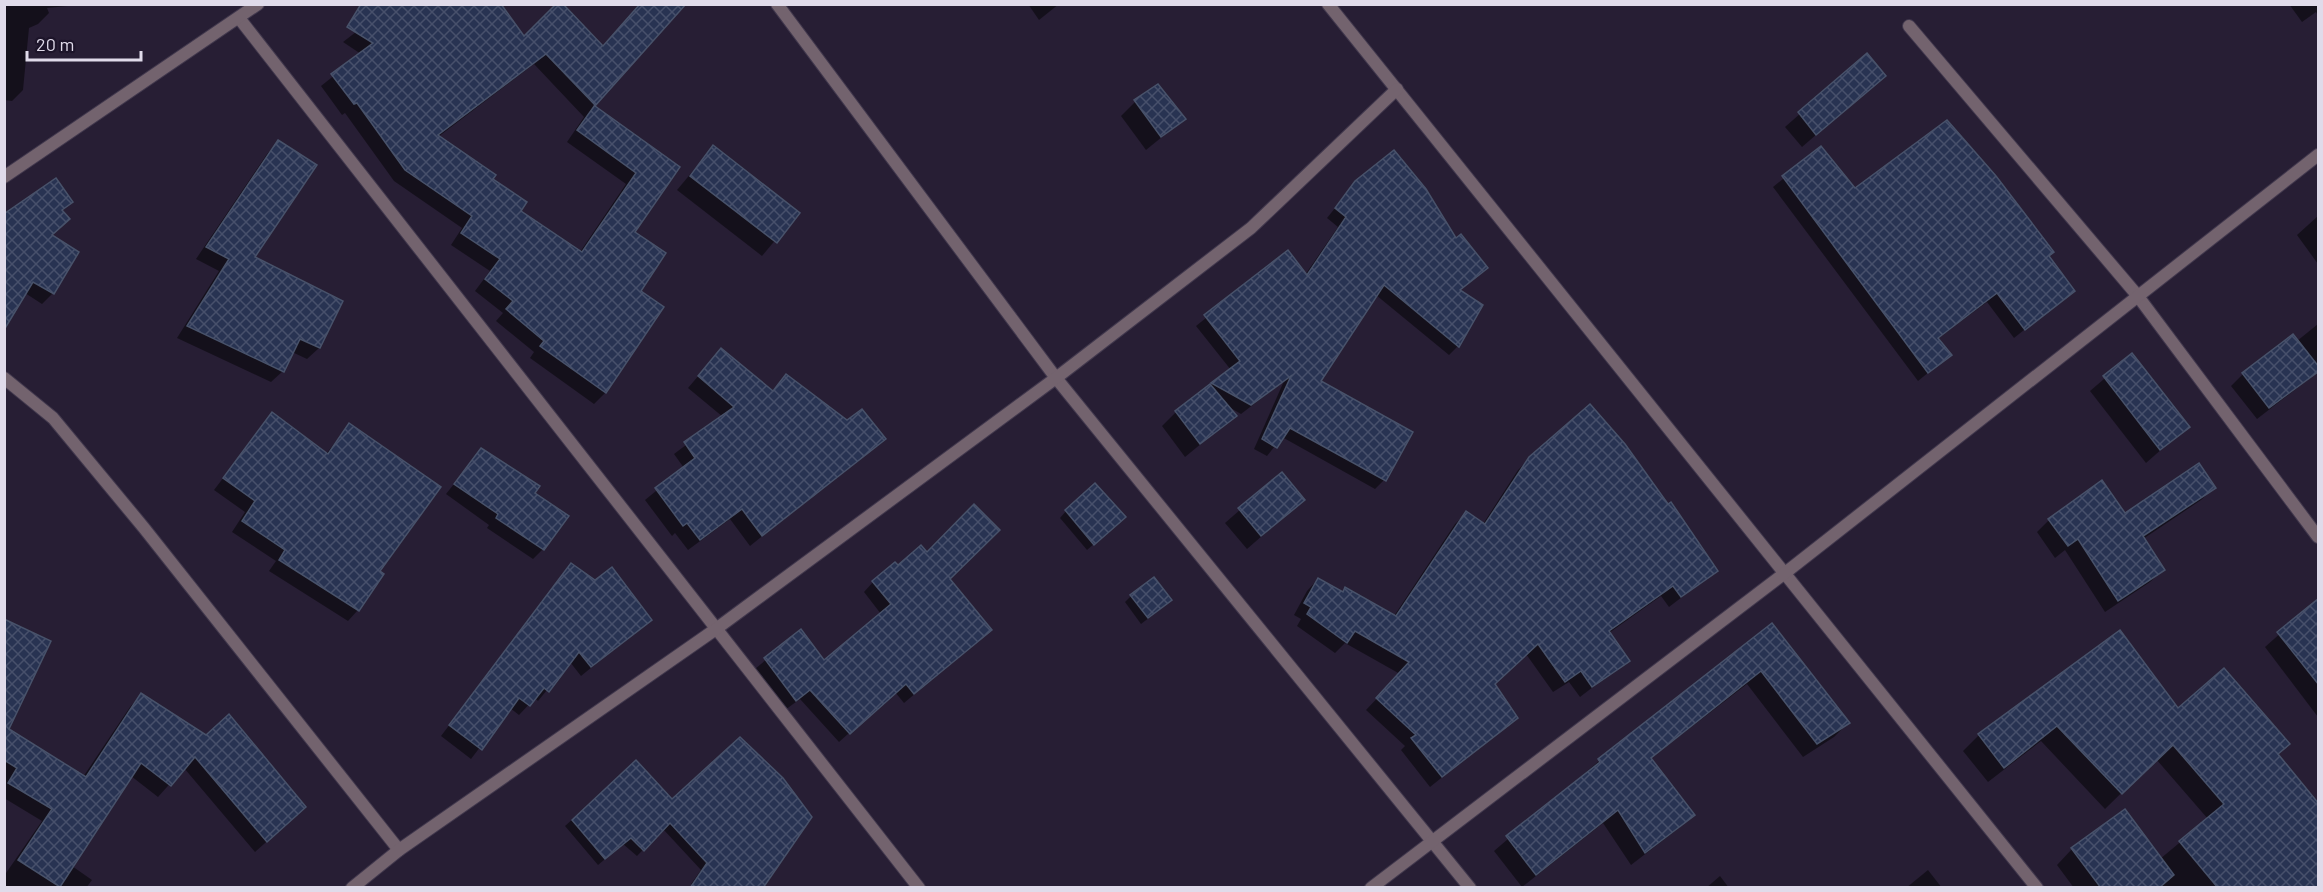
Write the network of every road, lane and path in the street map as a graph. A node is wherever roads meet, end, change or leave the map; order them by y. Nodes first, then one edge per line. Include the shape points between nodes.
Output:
1 (258, 4) edge
2 (777, 4) edge
3 (1328, 4) edge
4 (239, 18) junction
5 (1909, 26) dead end
6 (1397, 89) junction
7 (2319, 155) edge
8 (4, 177) edge
9 (2137, 295) junction
10 (4, 378) edge
11 (1056, 378) junction
12 (2319, 537) edge
13 (1785, 573) junction
14 (716, 628) junction
15 (1433, 841) junction
16 (399, 850) junction
17 (352, 888) edge
18 (919, 888) edge
19 (1371, 888) edge
20 (1470, 888) edge
21 (2037, 888) edge

1 - 4 street
2 - 11 street
3 - 6 street
4 - 8 street
4 - 14 street
5 - 9 street
6 - 11 street via 1251,228
6 - 13 street
7 - 9 street
9 - 12 street
9 - 13 street
10 - 16 street via 53,418
11 - 14 street
11 - 15 street
13 - 15 street
13 - 21 street
14 - 16 street
14 - 18 street
15 - 19 street
15 - 20 street
16 - 17 street

